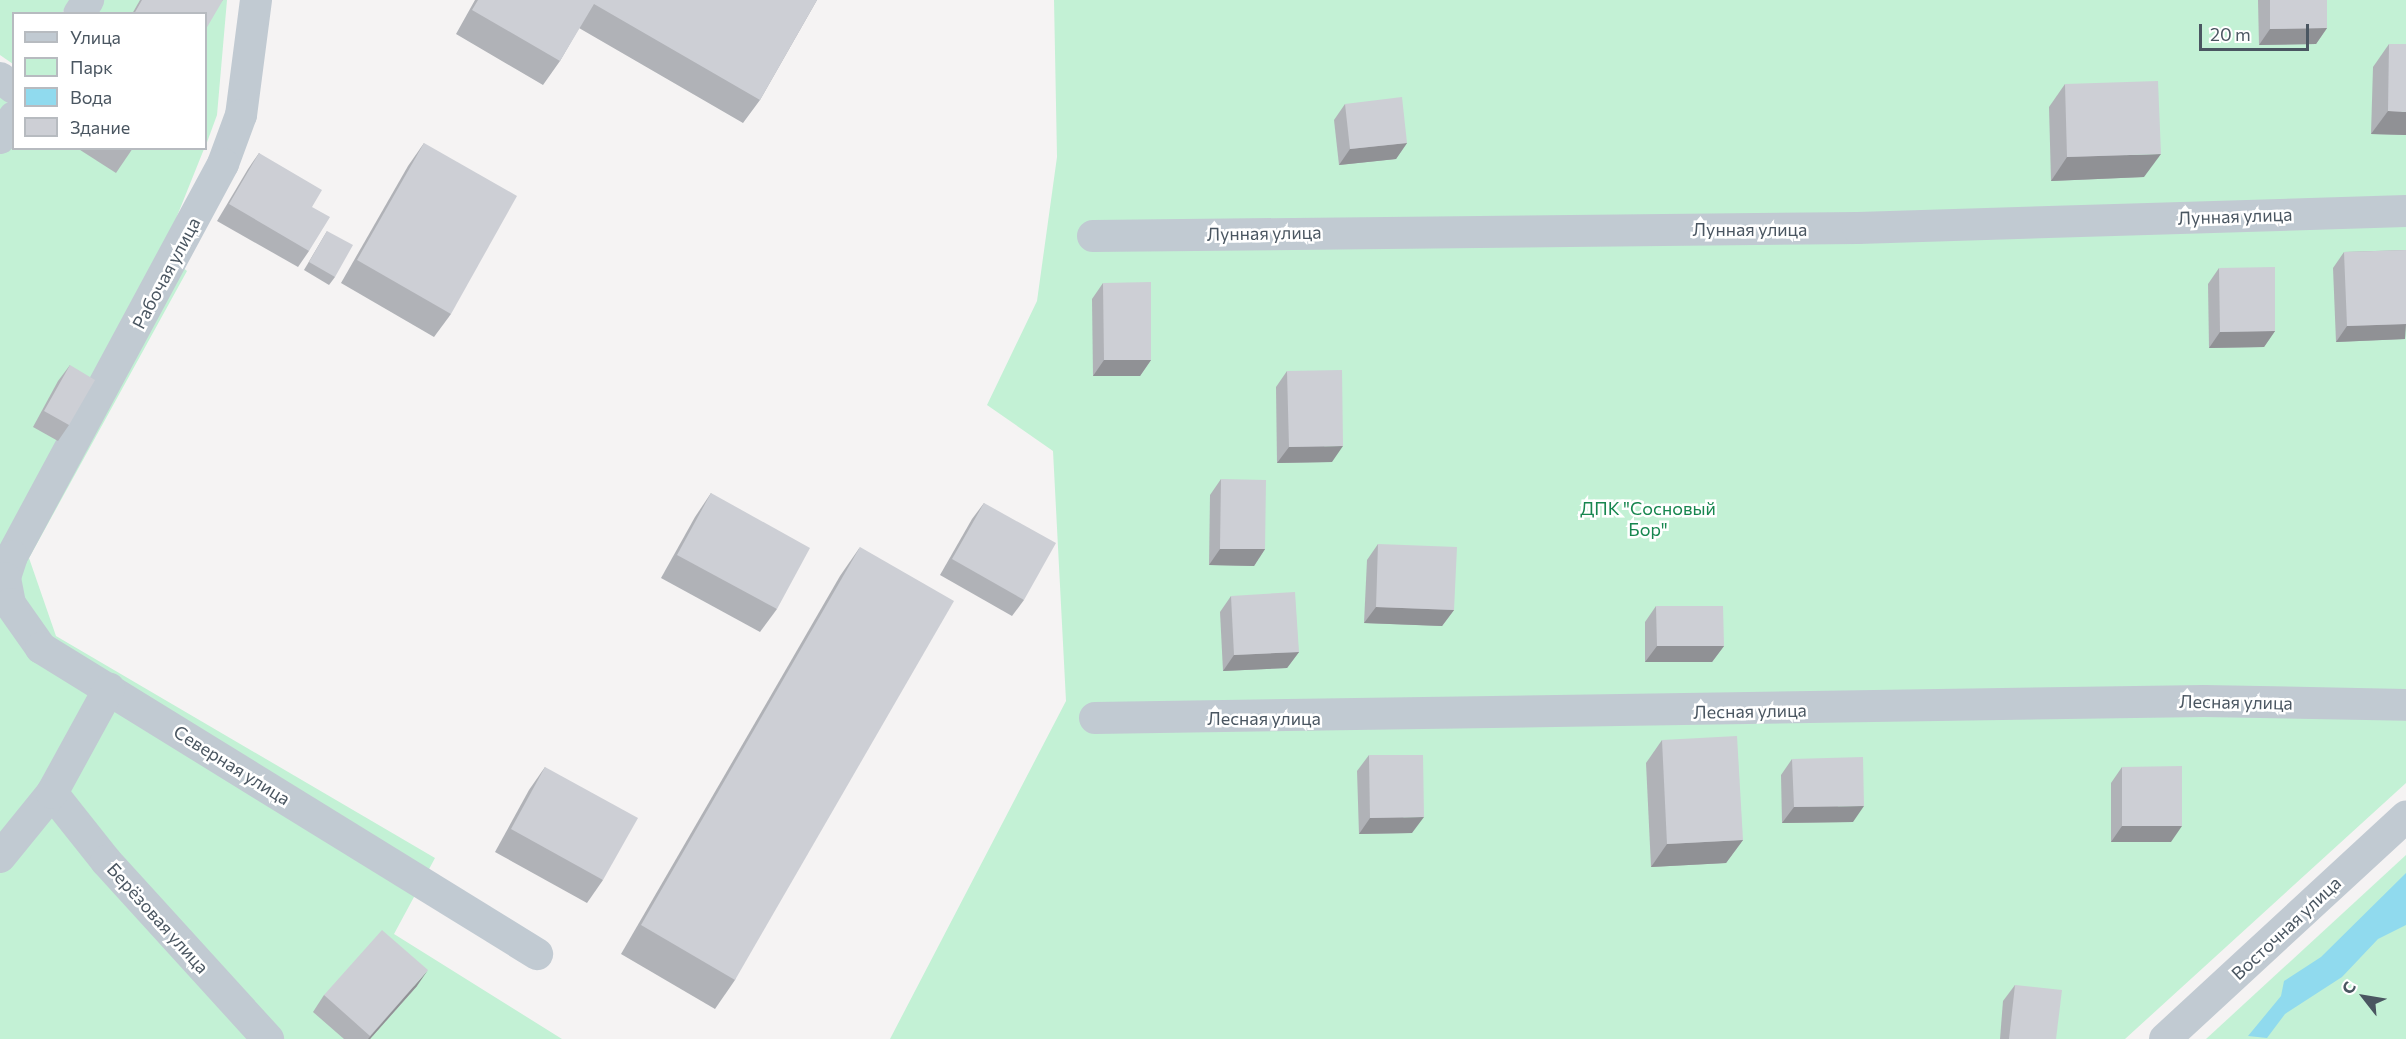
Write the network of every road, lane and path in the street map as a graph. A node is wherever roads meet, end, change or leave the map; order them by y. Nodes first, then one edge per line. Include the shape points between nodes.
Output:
1 (256, 0) edge
2 (12, 120) edge
3 (0, 138) edge
4 (2406, 211) edge
5 (1093, 236) dead end
6 (28, 529) joint
7 (109, 689) junction
8 (2406, 705) edge
9 (1095, 718) dead end
10 (52, 793) junction
11 (2406, 818) edge
12 (0, 857) edge
13 (537, 954) dead end
14 (268, 1039) edge
15 (2165, 1039) edge

1 - 6 street, Рабочая улица via 241,115 223,164
2 - 3 street
4 - 5 street, Лунная улица via 1858,228
6 - 7 street, Северная улица via 5,578 18,620 41,648
7 - 10 street
7 - 13 street, Северная улица
8 - 9 street, Лесная улица via 2204,701
10 - 12 street
10 - 14 street, Берёзовая улица via 106,861
11 - 15 street, Восточная улица

